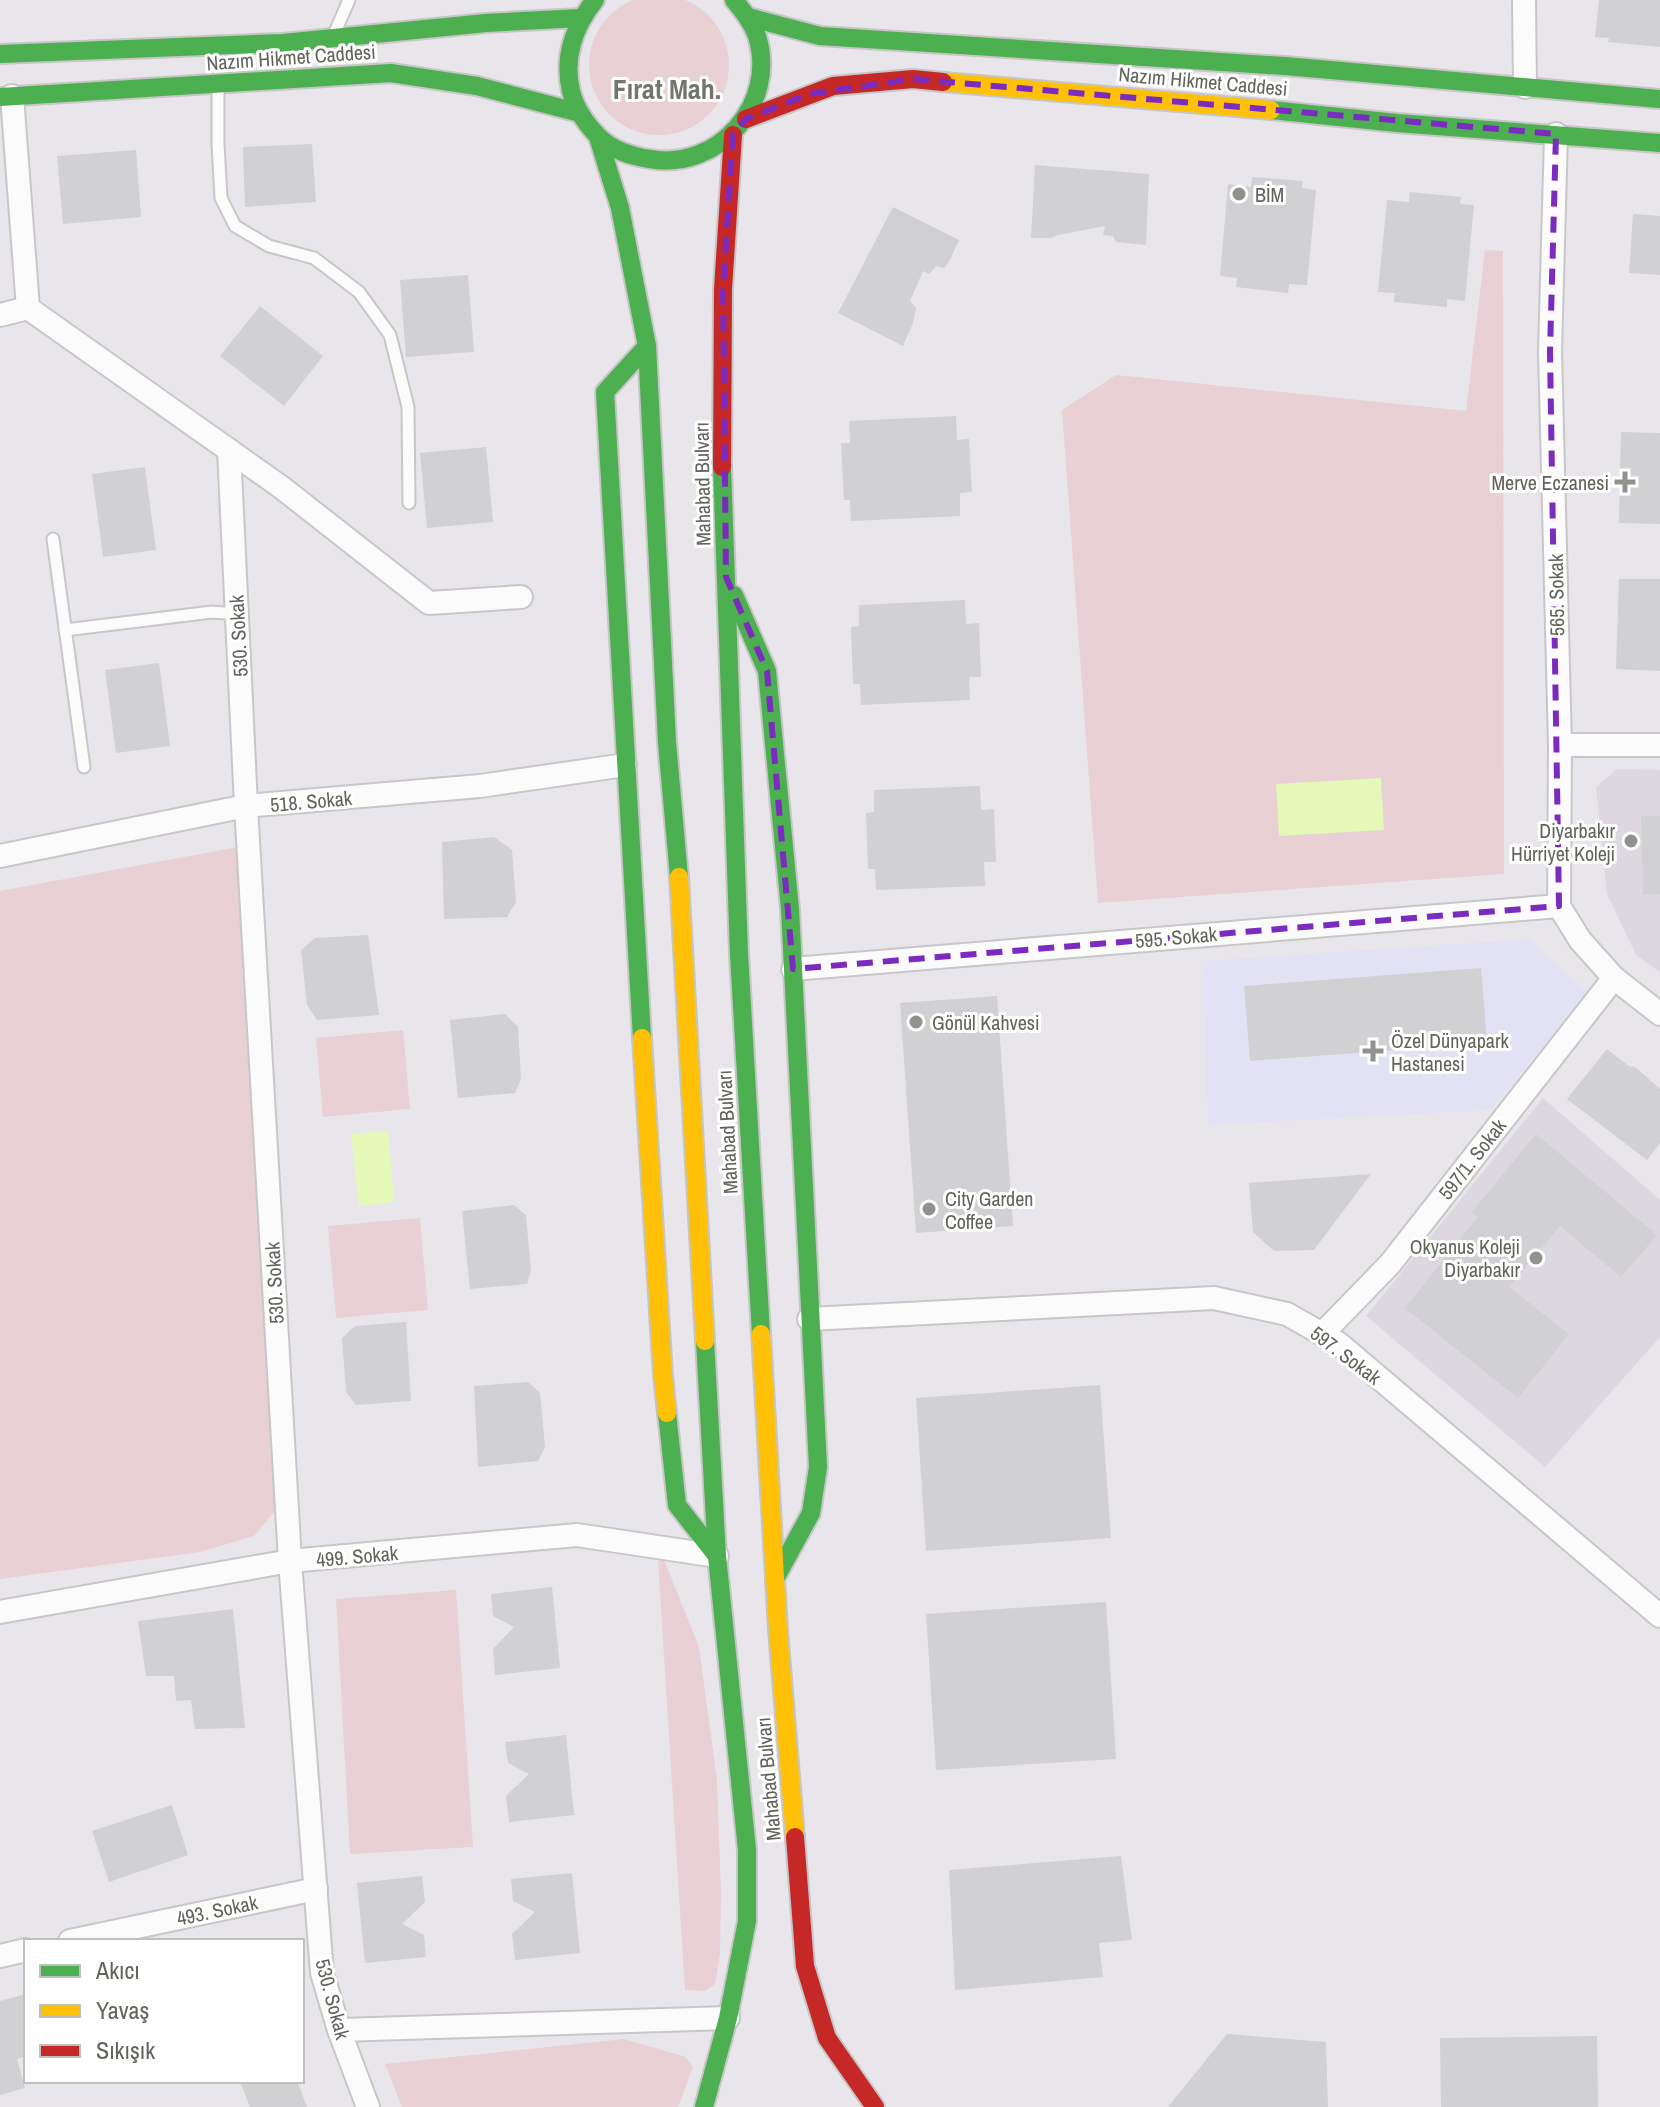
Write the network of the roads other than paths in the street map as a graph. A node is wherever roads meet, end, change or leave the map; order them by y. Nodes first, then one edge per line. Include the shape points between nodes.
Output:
1 (349, 0) edge
2 (595, 0) edge
3 (734, 0) edge
4 (1524, 0) edge
5 (494, 4) dead end
6 (748, 17) junction
7 (581, 18) junction
8 (424, 29) junction
9 (332, 38) junction
10 (0, 54) edge
11 (218, 84) junction
12 (1525, 87) junction
13 (6, 97) edge
14 (1660, 99) edge
15 (580, 113) junction
16 (746, 119) junction
17 (1556, 134) junction
18 (733, 135) junction
19 (598, 137) junction
20 (1660, 143) edge
21 (28, 308) junction
22 (0, 315) edge
23 (647, 346) junction
24 (229, 450) junction
25 (409, 503) dead end
26 (53, 539) dead end
27 (726, 577) junction
28 (521, 597) dead end
29 (237, 614) junction
30 (65, 630) junction
31 (1560, 745) junction
32 (1660, 745) edge
33 (625, 765) junction
34 (84, 767) dead end
35 (246, 806) junction
36 (0, 856) edge
37 (1559, 906) junction
38 (793, 969) junction
39 (1614, 978) junction
40 (1660, 1014) edge
41 (809, 1319) junction
42 (1322, 1334) junction
43 (717, 1556) junction
44 (290, 1561) junction
45 (775, 1579) junction
46 (0, 1612) edge
47 (1660, 1616) edge
48 (316, 1889) junction
49 (79, 1939) edge
50 (24, 1950) edge
51 (0, 1956) edge
52 (728, 2018) junction
53 (339, 2030) junction
54 (368, 2107) edge
55 (704, 2107) edge
56 (875, 2107) edge

1 - 9 lane
2 - 7 main road
3 - 6 main road
4 - 12 street
5 - 8 main road
6 - 12 main road, Nazım Hikmet Caddesi via 820,36
6 - 16 main road via 762,68
7 - 8 main road, Nazım Hikmet Caddesi
7 - 15 main road via 568,65 570,90
8 - 9 main road, Nazım Hikmet Caddesi
9 - 10 main road, Nazım Hikmet Caddesi
11 - 13 main road, Nazım Hikmet Caddesi
11 - 15 main road, Nazım Hikmet Caddesi via 391,73 477,86
11 - 25 lane via 221,198 235,226 269,246 314,258 359,292 390,335 408,407
12 - 14 main road, Nazım Hikmet Caddesi
13 - 21 street
15 - 19 main road
16 - 17 main road, Nazım Hikmet Caddesi via 833,86 913,79
16 - 18 main road
17 - 20 main road, Nazım Hikmet Caddesi
17 - 31 street, 565. Sokak via 1550,352
18 - 19 main road via 709,152 680,162 622,154
18 - 27 main road, Mahabad Bulvarı via 723,289
19 - 23 main road, Mahabad Bulvarı via 620,208
21 - 22 street
21 - 24 street
23 - 33 main road via 605,392
23 - 43 main road, Mahabad Bulvarı
24 - 28 street via 429,603
24 - 29 street, 530. Sokak
26 - 30 lane
27 - 38 main road via 767,671
27 - 45 main road, Mahabad Bulvarı via 739,954
29 - 30 lane via 212,612
29 - 35 street, 530. Sokak
30 - 34 lane
31 - 32 street
31 - 37 street, 565. Sokak
33 - 35 street, 518. Sokak via 480,786
33 - 43 main road via 663,1376 677,1505
35 - 36 street, 518. Sokak
35 - 44 street, 530. Sokak
37 - 38 street, 595. Sokak
37 - 39 street
38 - 41 main road
39 - 40 street
39 - 42 street, 597/1. Sokak via 1390,1264
41 - 42 street, 597. Sokak via 1214,1298 1287,1314
41 - 45 main road via 818,1467 811,1513
42 - 47 street, 597. Sokak
43 - 44 street, 499. Sokak via 577,1535
43 - 52 main road, Mahabad Bulvarı via 747,1850 747,1921
44 - 46 street, 499. Sokak
44 - 48 street, 530. Sokak
45 - 56 main road, Mahabad Bulvarı via 805,1966 827,2038
48 - 49 street, 493. Sokak
48 - 53 street, 530. Sokak via 322,1973
50 - 51 street
52 - 53 street
52 - 55 main road, Mahabad Bulvarı
53 - 54 street, 530. Sokak

